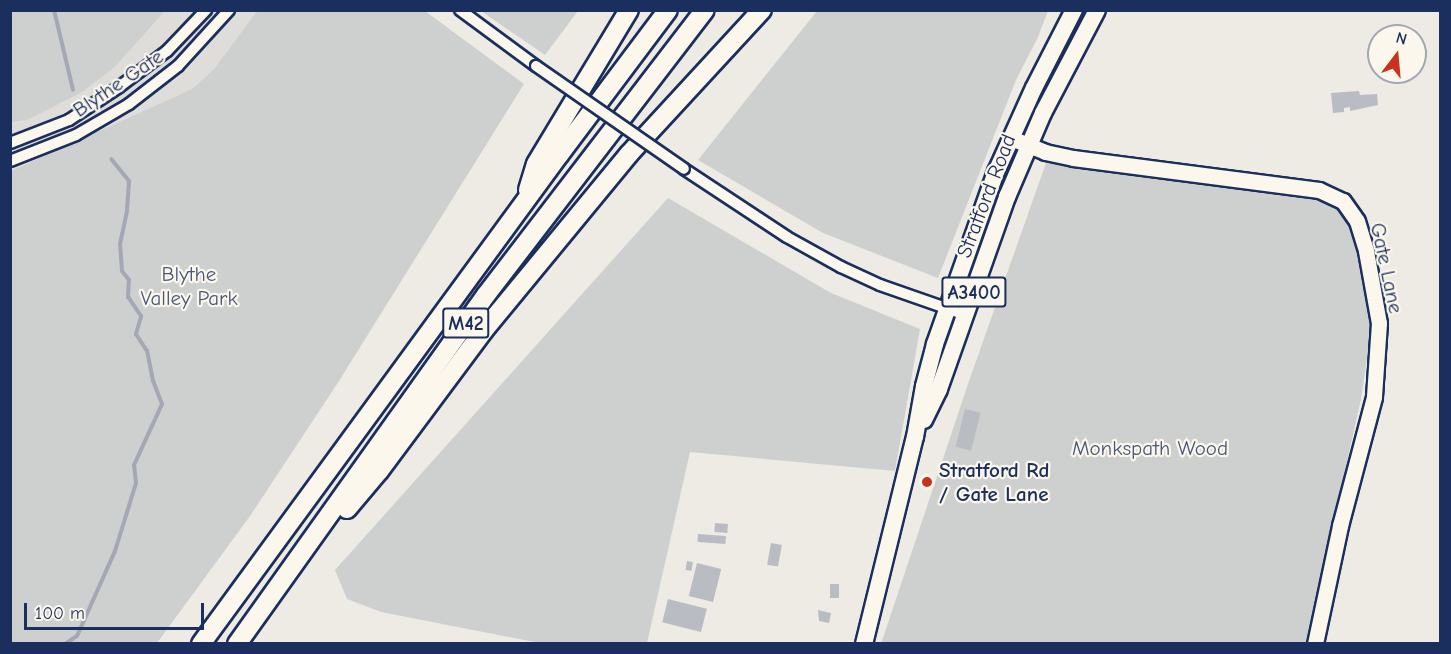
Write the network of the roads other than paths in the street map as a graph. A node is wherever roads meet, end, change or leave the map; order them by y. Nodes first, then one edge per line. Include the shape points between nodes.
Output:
1 (206, 10) edge
2 (229, 10) edge
3 (460, 10) edge
4 (629, 10) edge
5 (669, 10) edge
6 (705, 10) edge
7 (762, 10) edge
8 (1066, 10) edge
9 (1074, 10) edge
10 (1097, 10) edge
11 (1043, 68) junction
12 (1011, 138) junction
13 (10, 143) edge
14 (1029, 146) junction
15 (10, 161) edge
16 (524, 203) junction
17 (949, 308) junction
18 (966, 315) junction
19 (915, 437) junction
20 (266, 604) junction
21 (201, 644) edge
22 (237, 644) edge
23 (864, 644) edge
24 (1315, 644) edge

1 - 13 street, Blythe Gate via 167,51 120,87 69,120
2 - 15 street, Blythe Gate via 178,66 129,104 76,135
3 - 17 street, bridge via 684,170 787,237 880,285
4 - 16 highway via 536,164
5 - 16 highway, M42
6 - 20 highway, M42 via 486,295
7 - 20 highway via 628,154 484,330 379,471
8 - 11 main road
9 - 11 main road, Stratford Road / A3400
10 - 14 main road, Stratford Road / A3400
11 - 12 main road, Stratford Road / A3400
12 - 14 street, Gate Lane
12 - 17 main road, Stratford Road / A3400
14 - 18 main road, Stratford Road / A3400
14 - 24 street, Gate Lane via 1073,158 1319,190 1343,201 1357,221 1378,323 1374,397 1340,526
16 - 21 highway, M42
17 - 18 street
17 - 19 main road, Stratford Road / A3400 via 924,386
18 - 19 main road, Stratford Road / A3400 via 939,389
19 - 23 main road, Stratford Road / A3400
20 - 22 highway, M42

